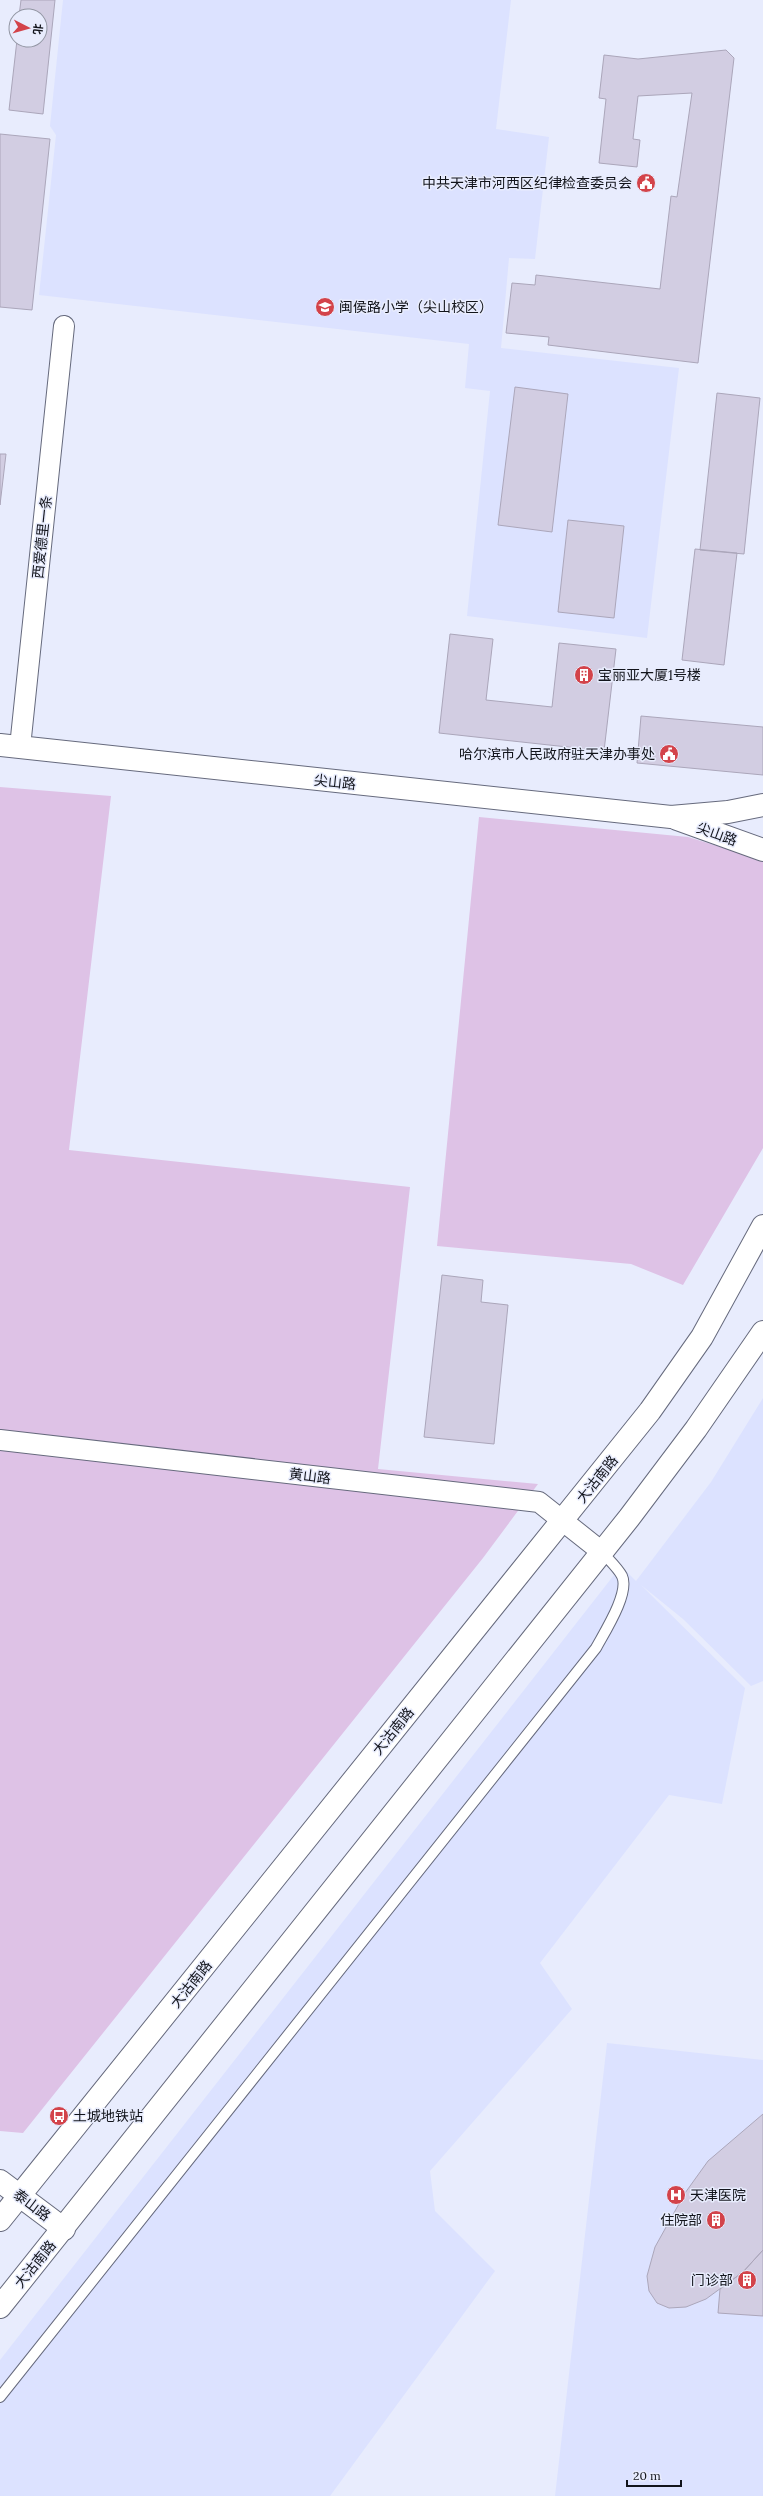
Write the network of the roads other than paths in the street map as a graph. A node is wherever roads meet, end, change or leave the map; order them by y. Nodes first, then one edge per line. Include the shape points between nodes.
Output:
1 (64, 326) dead end
2 (10, 746) edge
3 (763, 805) edge
4 (671, 817) junction
5 (763, 850) edge
6 (763, 1226) edge
7 (763, 1332) edge
8 (0, 1440) edge
9 (564, 1520) junction
10 (602, 1552) junction
11 (0, 2181) edge
12 (21, 2195) junction
13 (0, 2220) edge
14 (64, 2229) junction
15 (0, 2307) edge
16 (0, 2397) edge

1 - 2 street, 西爱德里一条
2 - 4 main road, 尖山路
3 - 4 main road, 尖山路 via 728,812
4 - 5 main road, 尖山路
6 - 9 main road, 大沽南路 via 702,1337 676,1377
7 - 10 main road, 大沽南路 via 696,1429
8 - 9 street, 黄山路 via 539,1502
9 - 10 street, 黄山路
9 - 12 main road, 大沽南路
10 - 14 main road, 大沽南路
10 - 16 lane via 622,1577 623,1591 596,1648
11 - 12 main road, 泰山路
12 - 13 main road, 大沽南路
12 - 14 main road, 泰山路
14 - 15 main road, 大沽南路

